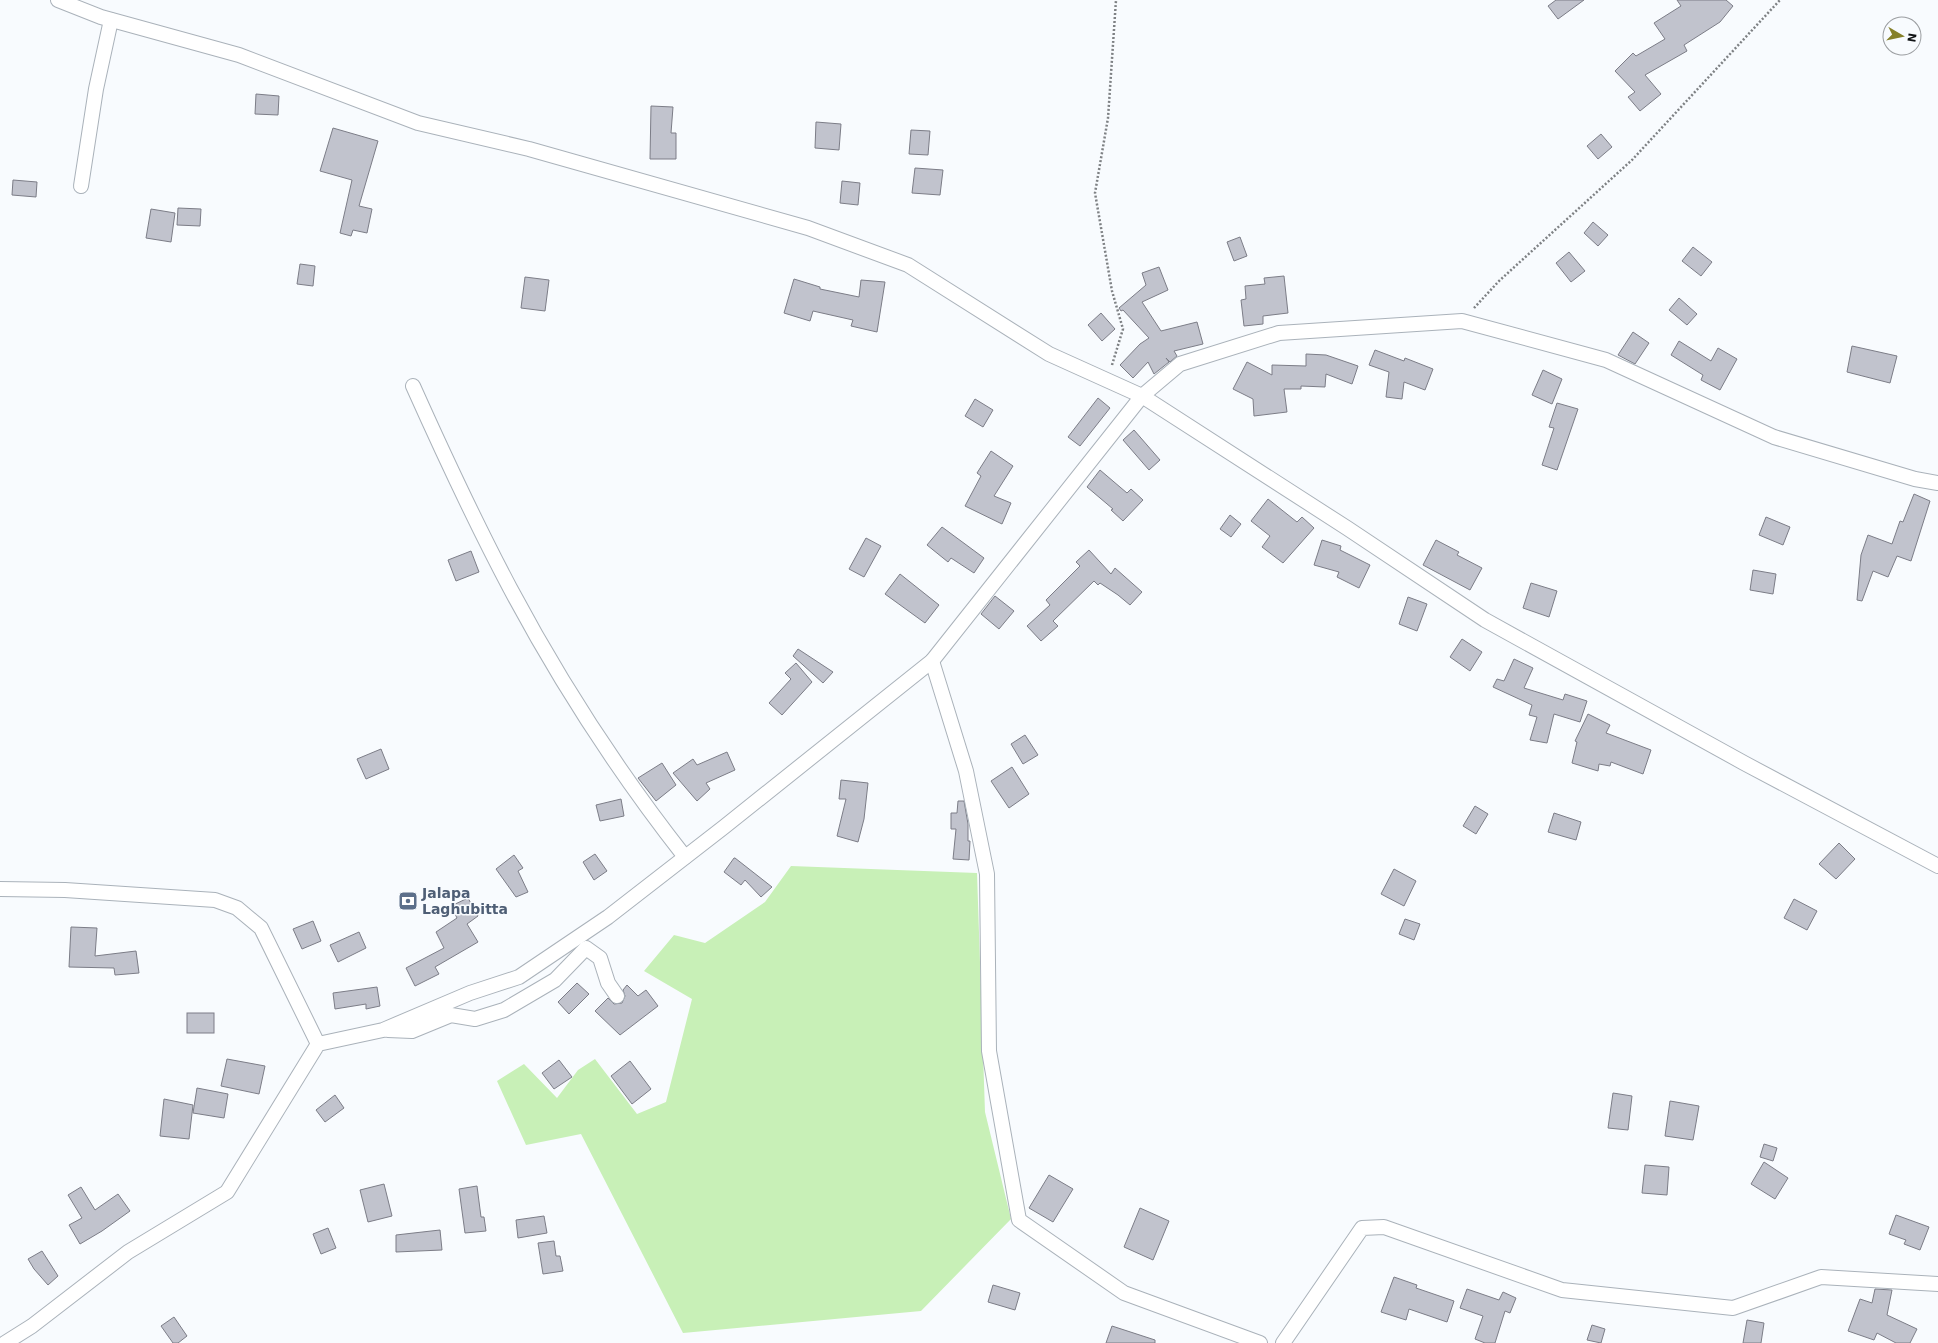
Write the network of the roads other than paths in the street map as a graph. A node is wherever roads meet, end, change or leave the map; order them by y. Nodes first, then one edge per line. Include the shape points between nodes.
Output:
1 (58, 0) edge
2 (111, 20) junction
3 (81, 186) dead end
4 (413, 386) dead end
5 (1142, 396) junction
6 (1938, 483) edge
7 (932, 661) junction
8 (685, 857) junction
9 (1938, 866) edge
10 (0, 889) edge
11 (617, 996) dead end
12 (383, 1030) junction
13 (318, 1044) junction
14 (1938, 1284) edge
15 (5, 1343) edge
16 (1260, 1343) edge
17 (1283, 1343) edge

1 - 2 street
2 - 3 street via 96,89
2 - 5 street via 239,55 418,123 529,149 808,228 908,265 1049,354
4 - 8 street via 503,574 539,640 617,764
5 - 6 street via 1180,364 1279,333 1462,321 1606,360 1774,437 1915,479
5 - 7 street
5 - 9 street via 1348,528 1485,620 1744,763
7 - 8 street
7 - 16 street via 966,771 987,874 988,1052 1019,1220 1124,1293
8 - 12 street via 608,917 519,977 470,993
10 - 13 street via 65,890 215,900 237,908 261,928
11 - 12 street via 608,983 600,958 586,948 555,980 504,1010 475,1019 452,1015 412,1031
12 - 13 street
13 - 15 street via 227,1192 128,1252 32,1326
14 - 17 street via 1821,1277 1733,1308 1562,1290 1384,1227 1362,1228

